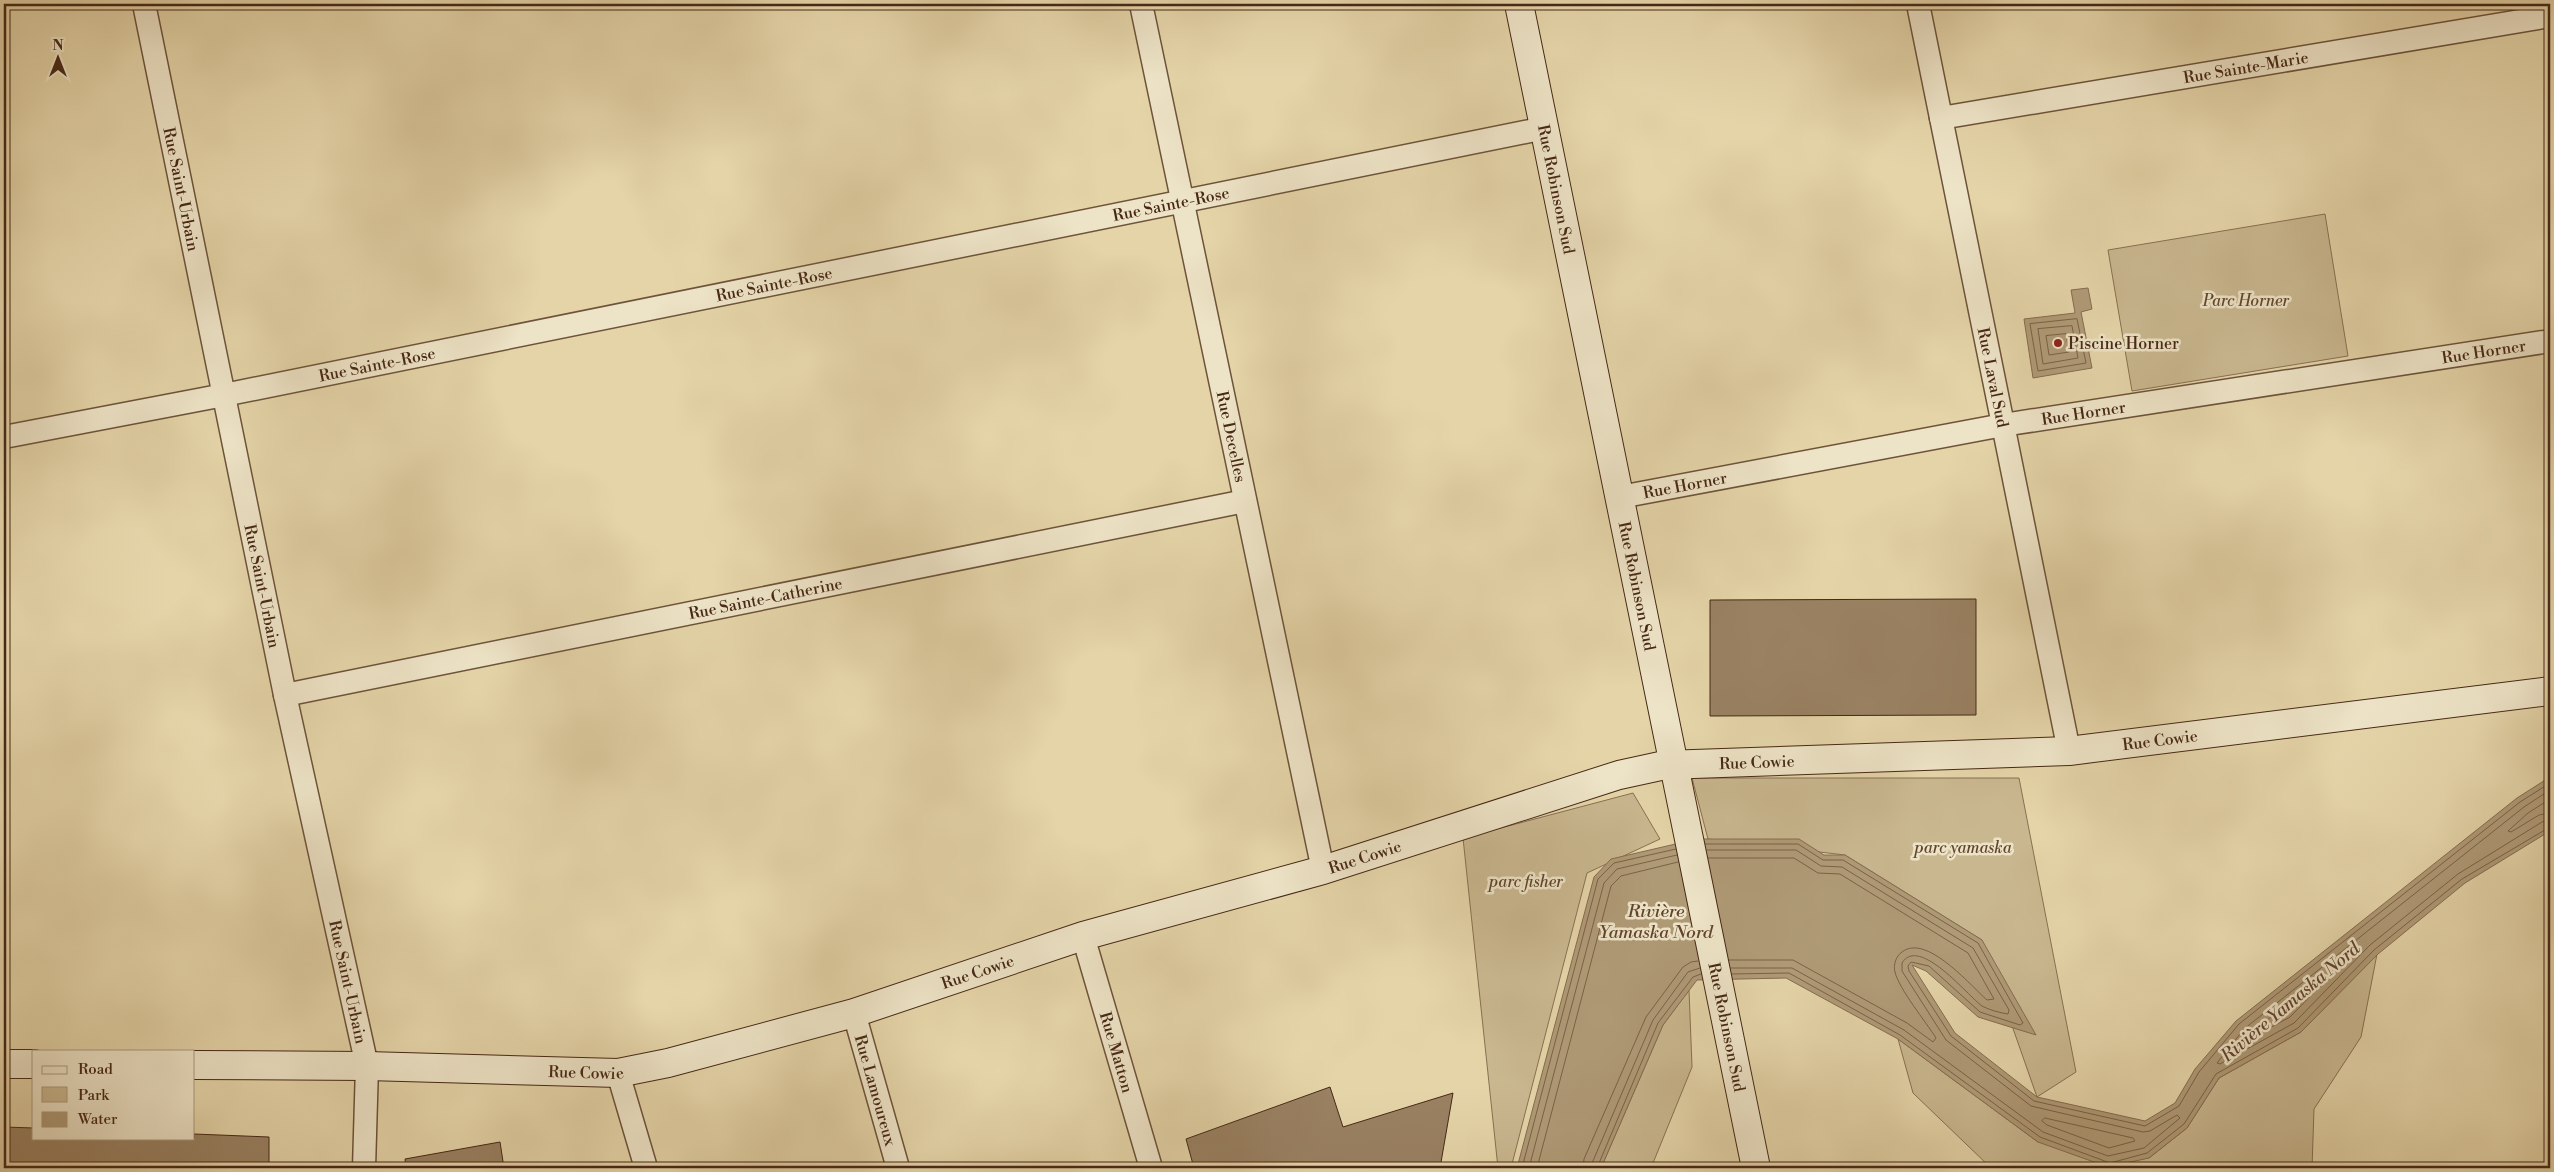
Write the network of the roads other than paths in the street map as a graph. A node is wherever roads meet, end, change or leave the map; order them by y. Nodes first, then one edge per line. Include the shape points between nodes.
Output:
1 (144, 4) edge
2 (1141, 4) edge
3 (1519, 4) edge
4 (1918, 4) edge
5 (2550, 16) edge
6 (1941, 118) junction
7 (1545, 128) junction
8 (1182, 201) junction
9 (2550, 341) edge
10 (224, 395) junction
11 (2003, 425) junction
12 (4, 437) edge
13 (1620, 497) junction
14 (1246, 501) junction
15 (2550, 691) edge
16 (285, 695) junction
17 (2069, 751) junction
18 (1677, 776) junction
19 (1323, 870) junction
20 (1083, 936) junction
21 (854, 1013) junction
22 (4, 1064) edge
23 (32, 1064) edge
24 (195, 1065) edge
25 (367, 1066) junction
26 (618, 1073) junction
27 (364, 1168) edge
28 (646, 1168) edge
29 (898, 1168) edge
30 (1151, 1168) edge
31 (1756, 1168) edge

1 - 10 street, Rue Saint-Urbain
2 - 8 street, Rue Decelles
3 - 7 street, Rue Robinson Sud
4 - 6 street, Rue Laval Sud
5 - 6 street, Rue Sainte-Marie
6 - 11 street, Rue Laval Sud
7 - 8 street, Rue Sainte-Rose
7 - 13 street, Rue Robinson Sud
8 - 10 street, Rue Sainte-Rose
8 - 14 street, Rue Decelles
9 - 11 street, Rue Horner
10 - 12 street, Rue Sainte-Rose
10 - 16 street, Rue Saint-Urbain
11 - 13 street, Rue Horner
11 - 17 street, Rue Laval Sud
13 - 18 street, Rue Robinson Sud
14 - 16 street, Rue Sainte-Catherine
14 - 19 street, Rue Decelles
15 - 17 street, Rue Cowie
16 - 25 street, Rue Saint-Urbain
17 - 18 street, Rue Cowie
18 - 19 street, Rue Cowie via 1618,775
18 - 31 street, Rue Robinson Sud
19 - 20 street, Rue Cowie
20 - 21 street, Rue Cowie
20 - 30 street, Rue Matton
21 - 26 street, Rue Cowie via 668,1063
21 - 29 street, Rue Lamoureux
22 - 23 street
24 - 25 street, Rue Cowie
25 - 26 street, Rue Cowie
25 - 27 street, Rue Saint-Urbain
26 - 28 street

